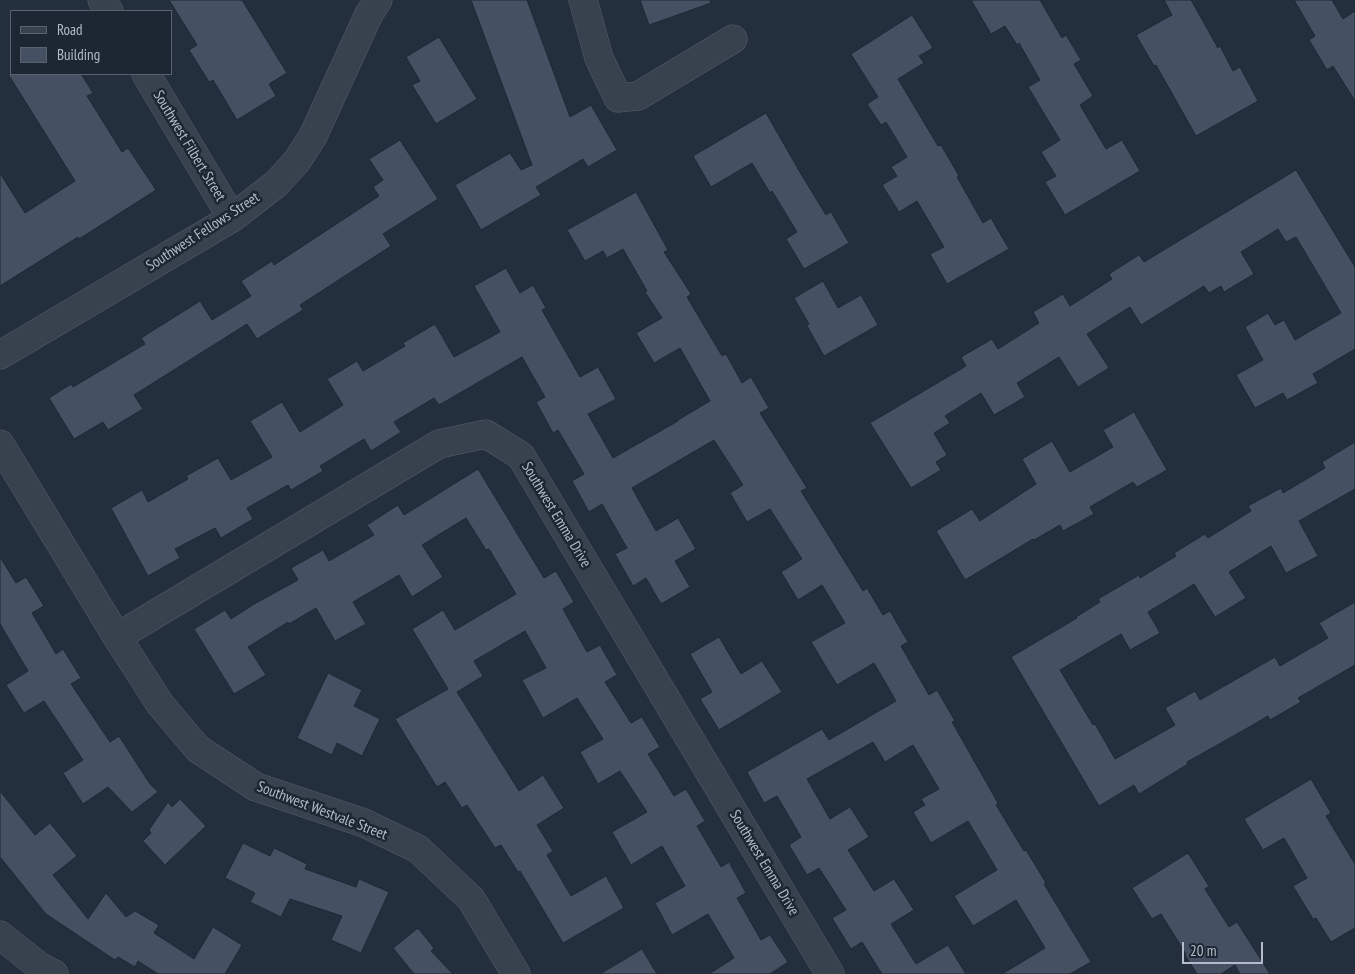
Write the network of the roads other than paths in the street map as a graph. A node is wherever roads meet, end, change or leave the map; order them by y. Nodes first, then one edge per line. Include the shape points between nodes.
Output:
1 (378, 0) edge
2 (583, 0) edge
3 (733, 38) dead end
4 (147, 75) edge
5 (232, 218) junction
6 (0, 355) edge
7 (0, 444) edge
8 (117, 637) junction
9 (0, 935) edge
10 (54, 974) edge
11 (516, 974) edge
12 (830, 974) edge

1 - 5 street, Southwest Fellows Street via 368,14 313,136 297,161 276,184
2 - 3 street via 598,58 618,98 638,96
4 - 5 street, Southwest Filbert Street
5 - 6 street, Southwest Fellows Street
7 - 8 street, Southwest Westvale Street
8 - 11 street, Southwest Westvale Street via 160,704 198,749 256,787 364,823 418,850 471,899
8 - 12 street, Southwest Emma Drive via 439,444 486,434 521,456
9 - 10 street

